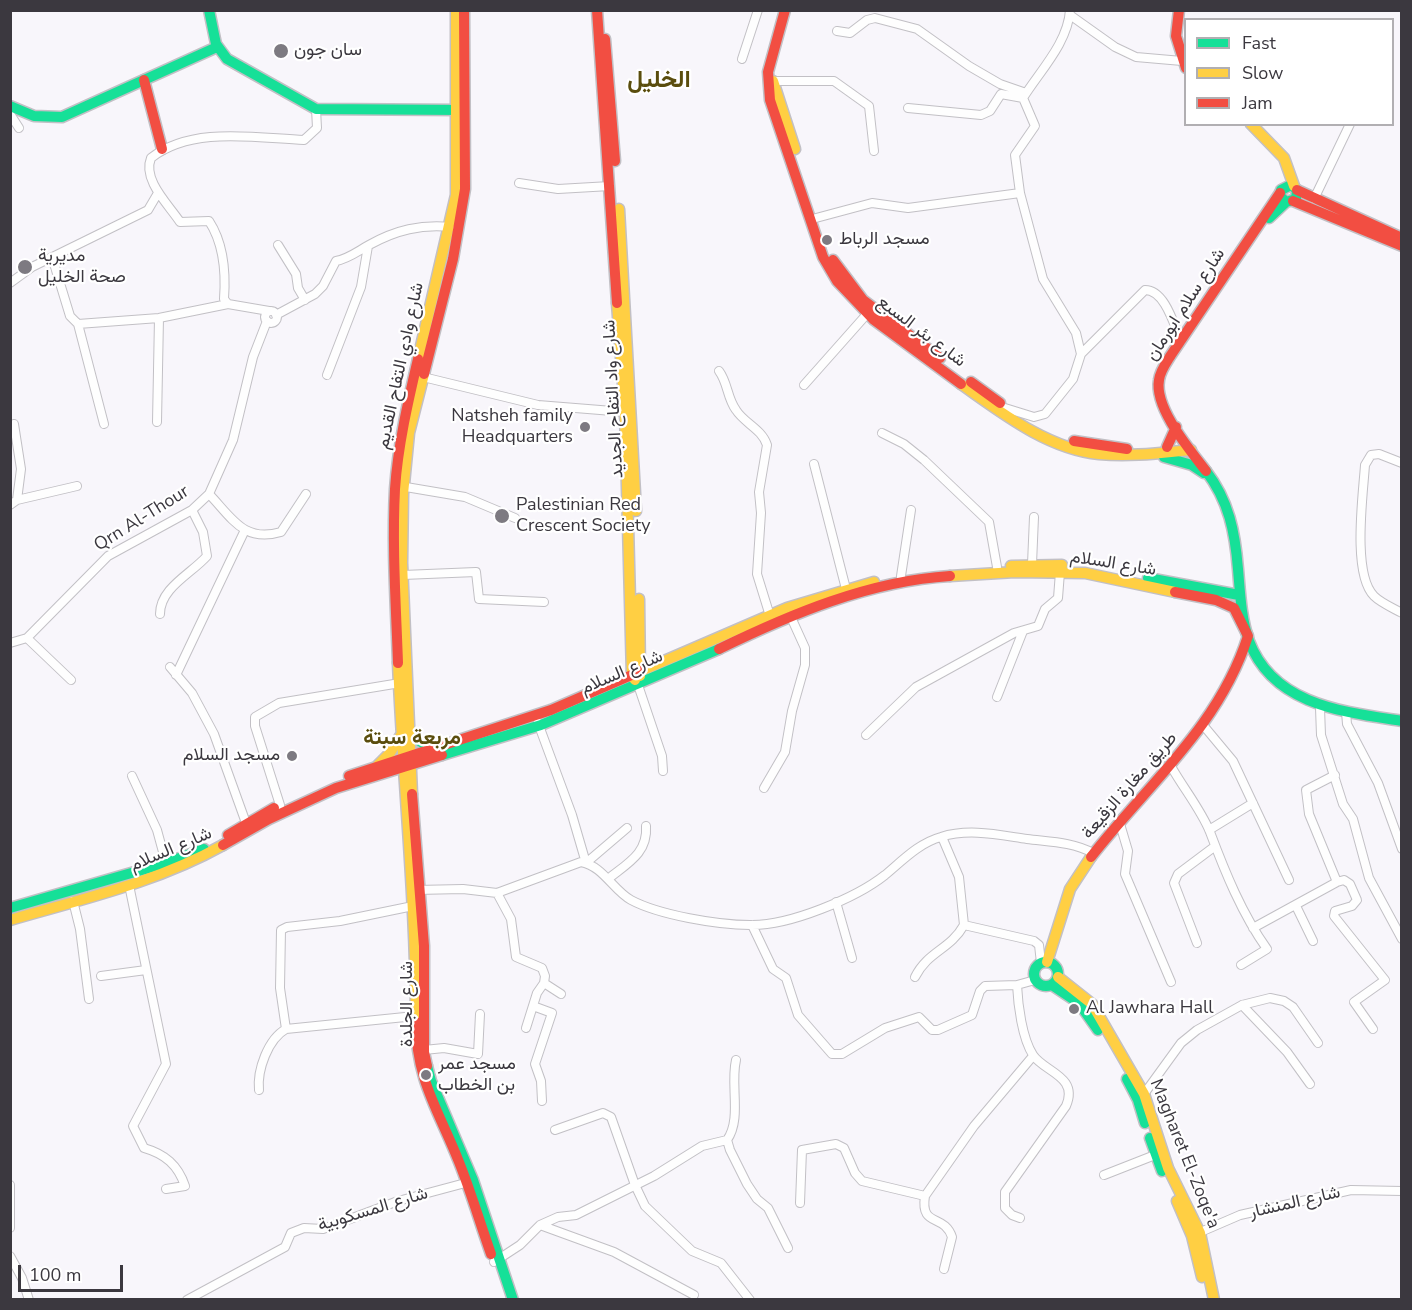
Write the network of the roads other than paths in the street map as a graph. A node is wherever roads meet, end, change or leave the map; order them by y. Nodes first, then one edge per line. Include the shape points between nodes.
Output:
1 (209, 10) edge
2 (456, 10) edge
3 (464, 10) edge
4 (597, 10) edge
5 (604, 10) edge
6 (758, 10) edge
7 (785, 10) edge
8 (792, 10) edge
9 (1179, 10) edge
10 (1070, 13) edge
11 (837, 31) dead end
12 (217, 47) junction
13 (742, 59) dead end
14 (1184, 64) edge
15 (144, 80) junction
16 (773, 81) junction
17 (1024, 96) junction
18 (10, 106) edge
19 (908, 108) dead end
20 (316, 109) junction
21 (462, 110) junction
22 (10, 114) edge
23 (1253, 126) edge
24 (1349, 126) edge
25 (19, 128) dead end
26 (162, 150) junction
27 (873, 151) dead end
28 (519, 183) dead end
29 (610, 186) junction
30 (158, 193) junction
31 (1020, 193) junction
32 (1289, 193) junction
33 (1314, 199) junction
34 (166, 201) junction
35 (147, 210) junction
36 (816, 218) junction
37 (454, 227) junction
38 (1401, 238) edge
39 (278, 245) dead end
40 (368, 246) junction
41 (1401, 246) edge
42 (51, 257) junction
43 (10, 283) edge
44 (305, 300) junction
45 (228, 303) junction
46 (272, 313) junction
47 (867, 314) junction
48 (159, 318) junction
49 (78, 324) junction
50 (1181, 341) junction
51 (1081, 354) junction
52 (719, 371) dead end
53 (327, 375) dead end
54 (419, 376) junction
55 (804, 385) dead end
56 (1005, 408) junction
57 (625, 412) junction
58 (157, 422) dead end
59 (14, 424) dead end
60 (104, 424) dead end
61 (1176, 427) junction
62 (882, 433) dead end
63 (1167, 447) junction
64 (1189, 448) junction
65 (1155, 454) junction
66 (1401, 463) edge
67 (814, 464) dead end
68 (1215, 485) junction
69 (77, 486) dead end
70 (400, 486) junction
71 (209, 494) junction
72 (306, 494) dead end
73 (14, 502) edge
74 (192, 510) junction
75 (911, 510) dead end
76 (1034, 517) dead end
77 (515, 518) dead end
78 (244, 532) junction
79 (1032, 564) junction
80 (997, 567) junction
81 (1060, 572) junction
82 (403, 575) junction
83 (901, 576) junction
84 (846, 589) junction
85 (1239, 595) junction
86 (544, 602) dead end
87 (1401, 613) edge
88 (160, 614) dead end
89 (790, 615) junction
90 (770, 616) junction
91 (1023, 631) junction
92 (1248, 636) junction
93 (27, 638) junction
94 (10, 643) edge
95 (640, 654) junction
96 (1260, 662) junction
97 (1238, 664) junction
98 (659, 665) junction
99 (170, 667) dead end
100 (176, 675) junction
101 (637, 678) junction
102 (71, 680) dead end
103 (400, 683) junction
104 (997, 697) dead end
105 (1320, 708) junction
106 (1346, 712) junction
107 (530, 717) junction
108 (1401, 721) edge
109 (541, 725) junction
110 (1203, 725) junction
111 (405, 732) junction
112 (866, 735) dead end
113 (432, 748) junction
114 (406, 761) junction
115 (374, 768) junction
116 (1172, 768) junction
117 (663, 771) dead end
118 (386, 772) junction
119 (1335, 775) junction
120 (132, 776) dead end
121 (764, 788) dead end
122 (404, 791) junction
123 (1253, 803) junction
124 (280, 805) junction
125 (246, 823) junction
126 (1120, 824) junction
127 (646, 826) dead end
128 (627, 828) dead end
129 (1209, 830) junction
130 (942, 837) junction
131 (1214, 847) junction
132 (1401, 849) edge
133 (1093, 853) junction
134 (166, 863) junction
135 (586, 863) junction
136 (608, 879) junction
137 (1289, 880) dead end
138 (1337, 882) junction
139 (129, 885) junction
140 (416, 890) junction
141 (497, 893) junction
142 (73, 901) junction
143 (836, 902) junction
144 (413, 906) junction
145 (1296, 906) junction
146 (10, 908) edge
147 (10, 920) edge
148 (752, 925) junction
149 (964, 925) junction
150 (1253, 928) junction
151 (1401, 939) edge
152 (1313, 941) dead end
153 (1197, 943) dead end
154 (852, 958) dead end
155 (1044, 963) junction
156 (1240, 965) dead end
157 (146, 970) junction
158 (101, 976) dead end
159 (915, 977) dead end
160 (1035, 980) junction
161 (1055, 981) junction
162 (1171, 982) dead end
163 (544, 983) junction
164 (1017, 985) junction
165 (561, 994) dead end
166 (89, 999) dead end
167 (1242, 1005) junction
168 (533, 1006) junction
169 (480, 1014) dead end
170 (415, 1016) junction
171 (526, 1028) dead end
172 (286, 1029) junction
173 (1372, 1029) dead end
174 (1318, 1043) dead end
175 (424, 1050) junction
176 (1033, 1056) junction
177 (736, 1060) dead end
178 (1310, 1084) dead end
179 (259, 1090) dead end
180 (1144, 1094) junction
181 (542, 1101) dead end
182 (555, 1130) dead end
183 (727, 1140) junction
184 (1155, 1155) junction
185 (1104, 1175) dead end
186 (470, 1182) junction
187 (10, 1185) edge
188 (635, 1185) junction
189 (166, 1189) dead end
190 (1401, 1191) edge
191 (925, 1196) junction
192 (800, 1203) dead end
193 (1020, 1218) dead end
194 (540, 1225) junction
195 (10, 1228) edge
196 (1196, 1235) junction
197 (788, 1248) dead end
198 (10, 1256) edge
199 (496, 1260) junction
200 (944, 1269) dead end
201 (694, 1295) dead end
202 (29, 1299) edge
203 (187, 1299) edge
204 (506, 1299) edge
205 (513, 1299) edge
206 (750, 1299) edge
207 (1208, 1299) edge
208 (1214, 1299) edge

1 - 12 street
2 - 21 street, شارع وادي التفاح القديم
3 - 21 street, شارع وادي التفاح القديم
4 - 29 street, شارع واد التفاح الجديد
5 - 95 street, شارع واد التفاح الجديد via 630,363
6 - 13 street
7 - 47 street, شارع بئر السبع via 768,72 770,100 823,257 837,281
8 - 16 street
9 - 14 street via 1176,32
10 - 14 street via 1115,47 1136,57
10 - 17 street via 1046,66
11 - 17 street via 850,33 875,18 917,29 969,66
12 - 15 street
12 - 20 street via 230,61
15 - 18 street via 62,117 33,116
15 - 26 street
16 - 27 street via 834,81 869,106
16 - 36 street, شارع بئر السبع
17 - 19 street via 1001,94 990,111 981,115
17 - 31 street via 1035,126 1015,155
20 - 21 street
20 - 26 street via 317,128 304,140 222,137 193,140
21 - 37 street, شارع وادي التفاح القديم via 465,189
22 - 25 street
23 - 32 street via 1284,158
24 - 33 street
26 - 30 street via 149,164
28 - 29 street via 558,189
29 - 57 street, شارع واد التفاح الجديد
30 - 34 street
30 - 35 street
31 - 36 street via 908,208 872,203
31 - 51 street via 1043,279 1076,333
32 - 33 street
32 - 41 street via 1372,236
32 - 50 street, شارع سلام ابورمان via 1254,233
33 - 38 street
34 - 35 street
34 - 45 street via 180,222 209,221 216,232 226,274 224,299
35 - 42 street
36 - 56 street, شارع بئر السبع via 827,250 863,300
37 - 40 street via 410,228
37 - 54 street, شارع وادي التفاح القديم
39 - 44 street via 296,274
40 - 44 street via 336,261 323,286
40 - 53 street via 361,287
42 - 43 street
42 - 49 street via 70,316
44 - 46 street
45 - 46 street
45 - 48 street
46 - 71 street, Qrn Al-Thour via 275,321 267,321 253,357 233,440
47 - 55 street
47 - 65 street, شارع بئر السبع via 1032,432 1097,454
48 - 49 street
48 - 58 street
49 - 60 street
50 - 51 street via 1159,295 1145,290
50 - 61 street, شارع سلام ابورمان via 1159,378 1158,391
51 - 56 street via 1073,379 1045,414 1034,417
52 - 90 street via 737,412 765,438 757,574
54 - 57 street via 538,405
54 - 70 street, شارع وادي التفاح القديم via 404,418
56 - 63 street, شارع بئر السبع via 1034,427 1070,440 1125,449
57 - 101 street, شارع واد التفاح الجديد
59 - 73 street via 21,469
61 - 63 street
61 - 64 street, شارع سلام ابورمان
62 - 80 street via 924,460 989,522
63 - 64 street, شارع بئر السبع
64 - 65 street, شارع بئر السبع
64 - 68 street, شارع سلام ابورمان
65 - 68 street via 1192,465
66 - 87 street via 1379,454 1371,455 1365,465 1361,539 1364,581 1374,596
67 - 84 street
68 - 85 street, شارع سلام ابورمان via 1225,500 1236,540
69 - 73 street
70 - 77 street via 465,497
70 - 82 street, شارع وادي التفاح القديم
70 - 103 street, شارع وادي التفاح القديم via 394,567
71 - 74 street, Qrn Al-Thour
71 - 78 street
72 - 78 street via 281,532 266,537
74 - 88 street via 203,532 207,556 171,588 160,603
74 - 93 street, Qrn Al-Thour via 108,556
75 - 83 street
76 - 79 street
78 - 100 street
79 - 80 street, شارع السلام
79 - 85 street, شارع السلام via 1085,566
80 - 83 street, شارع السلام via 932,570
81 - 89 street, شارع السلام via 932,577 866,591
81 - 91 street via 1057,600 1045,609 1039,624
81 - 92 street, شارع السلام via 1085,573 1216,600 1234,608
82 - 86 street via 476,572 479,599
82 - 111 street, شارع وادي التفاح القديم
83 - 84 street, شارع السلام
84 - 90 street, شارع السلام
85 - 92 street, شارع سلام ابورمان
89 - 101 street, شارع السلام
89 - 121 street via 805,648 805,665 785,752
90 - 98 street, شارع السلام
91 - 104 street
91 - 112 street via 915,687
92 - 96 street
92 - 97 street, طريق مغارة الزقيعة
93 - 94 street, Qrn Al-Thour
93 - 102 street
95 - 98 street
95 - 101 street, شارع واد التفاح الجديد
96 - 97 street via 1250,658
96 - 105 street via 1270,676
97 - 110 street, طريق مغارة الزقيعة
98 - 101 street, شارع السلام
99 - 100 street
100 - 125 street via 192,693 214,734
101 - 107 street, شارع السلام
101 - 109 street, شارع السلام
101 - 117 street via 662,756
103 - 111 street, شارع وادي التفاح القديم
103 - 124 street via 279,703 255,717
105 - 106 street
105 - 119 street via 1321,735
106 - 108 street
106 - 132 street via 1347,724 1378,783
107 - 109 street
107 - 113 street, شارع السلام
109 - 114 street, شارع السلام
109 - 135 street
110 - 116 street, طريق مغارة الزقيعة
110 - 123 street via 1233,761
111 - 113 street
111 - 114 street, شارع وادي التفاح القديم
111 - 115 street
113 - 114 street, شارع السلام
114 - 115 street, شارع السلام
114 - 118 street, شارع السلام
114 - 122 street, شارع الجلدة
114 - 140 street, شارع الجلدة
115 - 124 street, شارع السلام
116 - 126 street, طريق مغارة الزقيعة
116 - 129 street
118 - 122 street
118 - 139 street, شارع السلام via 318,795 203,858
119 - 138 street via 1306,790 1309,814
119 - 151 street via 1364,852 1369,878
120 - 134 street via 157,831
122 - 140 street, شارع الجلدة
123 - 129 street
123 - 137 street
124 - 125 street, شارع السلام
125 - 134 street, شارع السلام via 206,848
126 - 133 street, طريق مغارة الزقيعة
126 - 162 street via 1128,851 1125,874
127 - 136 street via 643,850
128 - 135 street
129 - 131 street
130 - 133 street via 995,833 1066,843
130 - 143 street
130 - 149 street via 959,877
131 - 150 street
131 - 153 street via 1178,874 1174,883
133 - 155 street, طريق مغارة الزقيعة via 1074,881
134 - 146 street, شارع السلام
135 - 136 street
135 - 141 street via 543,874
136 - 148 street via 624,895 647,908 708,922
138 - 145 street
138 - 173 street via 1344,880 1350,884 1357,900 1352,906 1335,911 1336,922 1385,980 1354,1002
139 - 142 street, شارع السلام
139 - 157 street
140 - 141 street
140 - 144 street, شارع الجلدة
140 - 175 street, شارع الجلدة via 425,972
141 - 163 street via 511,919 516,957 542,968 546,975
142 - 147 street, شارع السلام
142 - 166 street
143 - 148 street via 788,919
143 - 154 street
144 - 170 street, شارع الجلدة
144 - 172 street via 281,930 280,988
145 - 150 street
145 - 152 street
148 - 164 street via 773,969 786,978 798,1015 832,1054 842,1054 885,1028 919,1017 938,1030 969,1018 985,986
149 - 155 street via 1034,941
149 - 159 street via 952,943 927,958
150 - 156 street via 1267,949
155 - 160 street via 1035,969
155 - 161 street via 1056,967
157 - 158 street
157 - 189 street via 166,1064 133,1126 144,1148 162,1153 181,1172 185,1186
160 - 161 street via 1045,987
160 - 164 street
161 - 180 street, Magharet El-Zoqe'a via 1080,992 1092,1004
161 - 184 street, Magharet El-Zoqe'a via 1084,1005 1092,1018 1138,1100
163 - 165 street
163 - 168 street
164 - 176 street via 1021,1018
167 - 174 street via 1270,998 1284,1001 1293,1007
167 - 178 street via 1287,1052
167 - 180 street via 1181,1043
168 - 171 street
168 - 181 street via 552,1013 535,1064
169 - 175 street via 478,1054 444,1048
170 - 172 street
170 - 186 street, شارع الجلدة via 418,1064
172 - 179 street via 278,1033 268,1050 258,1076
175 - 186 street, شارع الجلدة via 431,1081
176 - 191 street via 974,1126
176 - 193 street via 1064,1080 1069,1098 1005,1192 1005,1208
177 - 183 street via 732,1081 734,1130
180 - 196 street, Magharet El-Zoqe'a via 1168,1168
182 - 188 street via 603,1113 611,1117
183 - 188 street via 702,1146
183 - 197 street via 747,1184 768,1208
184 - 185 street
184 - 196 street, Magharet El-Zoqe'a
186 - 199 street, شارع الجلدة
186 - 203 street, شارع المسكوبية via 398,1201 323,1229 304,1228 291,1233 285,1246
187 - 195 street
188 - 194 street via 576,1215
188 - 206 street via 645,1206 662,1224 692,1251 721,1263
190 - 196 street, شارع المنشار via 1351,1190 1240,1215
191 - 192 street via 862,1181 844,1148 837,1144 802,1150
191 - 200 street via 926,1215 946,1226 952,1237
194 - 199 street via 520,1245
194 - 201 street via 614,1252
196 - 207 street, Magharet El-Zoqe'a
196 - 208 street, Magharet El-Zoqe'a
198 - 202 street
199 - 204 street, شارع الجلدة
199 - 205 street, شارع الجلدة

